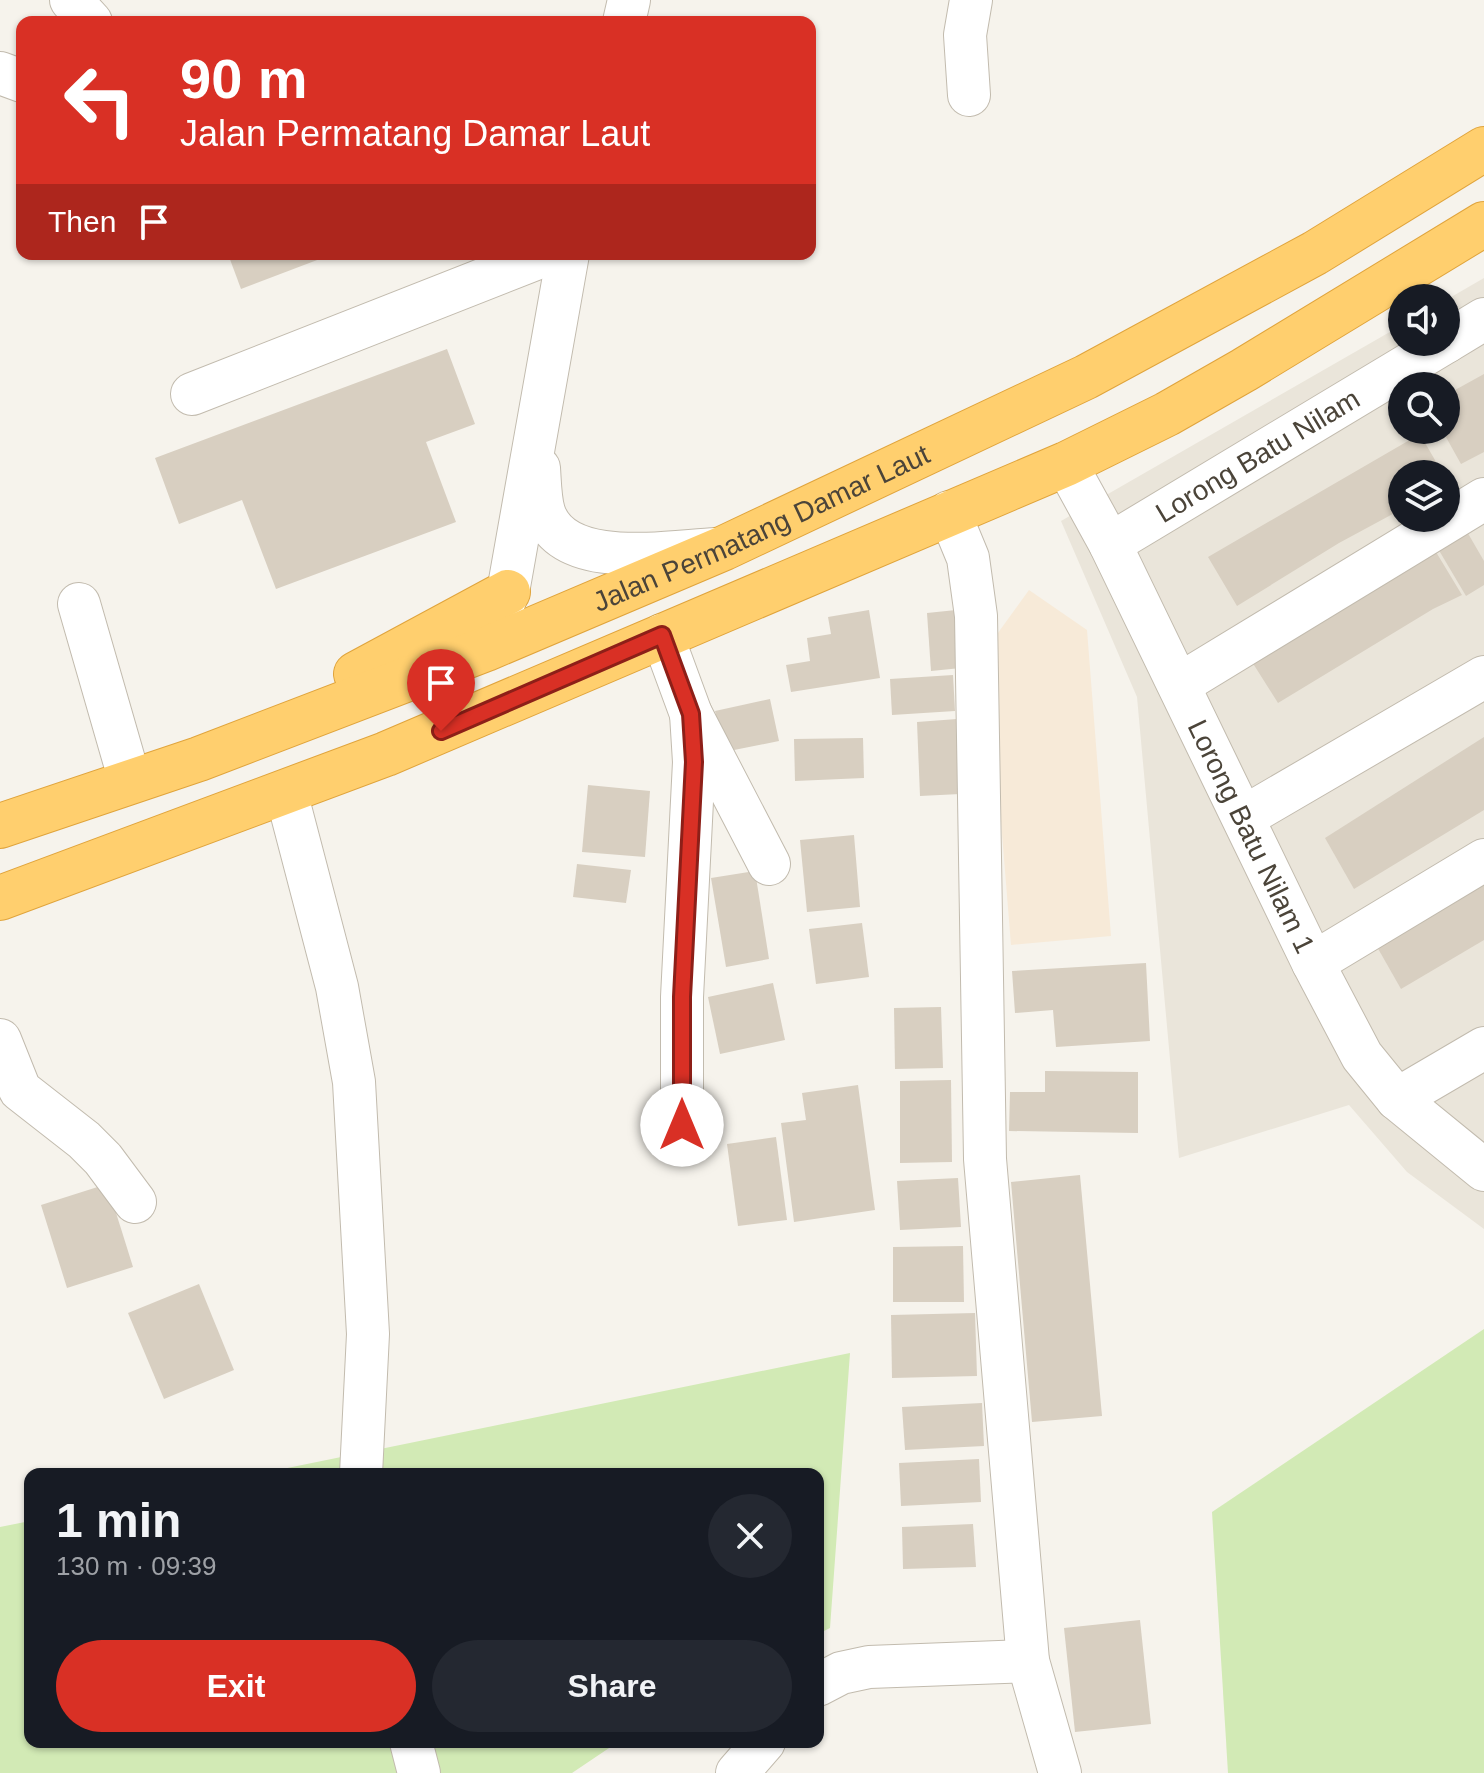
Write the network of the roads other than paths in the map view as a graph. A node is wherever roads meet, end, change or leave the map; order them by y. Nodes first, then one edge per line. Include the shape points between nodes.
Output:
1 (71, 0) edge
2 (971, 0) edge
3 (86, 16) edge
4 (969, 95) dead end
5 (1484, 149) edge
6 (1484, 224) edge
7 (533, 260) edge
8 (567, 260) edge
9 (1484, 319) edge
10 (1460, 334) edge
11 (1423, 356) edge
12 (192, 394) dead end
13 (535, 435) junction
14 (1066, 464) junction
15 (1484, 499) edge
16 (949, 512) junction
17 (1110, 544) junction
18 (724, 548) junction
19 (508, 592) junction
20 (79, 604) dead end
21 (662, 635) junction
22 (486, 649) junction
23 (1484, 677) edge
24 (1180, 684) junction
25 (691, 714) junction
26 (199, 759) junction
27 (130, 781) junction
28 (286, 792) junction
29 (1244, 817) junction
30 (0, 826) edge
31 (1484, 860) edge
32 (769, 864) dead end
33 (0, 898) edge
34 (1313, 963) junction
35 (0, 1040) edge
36 (1484, 1048) edge
37 (1397, 1099) junction
38 (682, 1125) dead end
39 (1484, 1170) edge
40 (135, 1202) dead end
41 (361, 1468) edge
42 (1028, 1661) junction
43 (824, 1682) edge
44 (413, 1748) edge
45 (759, 1748) edge
46 (419, 1773) edge
47 (737, 1773) edge
48 (1060, 1773) edge

1 - 3 street
2 - 4 street via 965,35
5 - 18 highway, Jalan Permatang Damar Laut via 1315,253 1086,377
6 - 14 highway, Jalan Permatang Damar Laut via 1244,370
7 - 12 street
8 - 13 street
9 - 10 street, Lorong Batu Nilam
11 - 17 street, Lorong Batu Nilam
13 - 18 street via 544,513 558,534 581,549 607,553
13 - 19 street
14 - 16 highway, Jalan Permatang Damar Laut
14 - 17 street, Lorong Batu Nilam 1
15 - 24 street
16 - 21 highway, Jalan Permatang Damar Laut
16 - 42 street via 968,558 976,616 985,1159
17 - 24 street, Lorong Batu Nilam 1
18 - 22 highway, Jalan Permatang Damar Laut
19 - 22 street
19 - 26 highway
20 - 27 street
21 - 25 street
21 - 28 highway, Jalan Permatang Damar Laut
22 - 26 highway, Jalan Permatang Damar Laut
23 - 29 street
24 - 29 street, Lorong Batu Nilam 1
25 - 32 street
25 - 38 street via 694,794 682,997
26 - 27 highway, Jalan Permatang Damar Laut
27 - 30 highway, Jalan Permatang Damar Laut
28 - 33 highway, Jalan Permatang Damar Laut
28 - 41 street via 337,987 354,1082 368,1334
29 - 34 street, Lorong Batu Nilam 1
31 - 34 street
34 - 37 street, Lorong Batu Nilam 1 via 1362,1056
35 - 40 street via 20,1090 84,1140
36 - 37 street
37 - 39 street, Lorong Batu Nilam 1
42 - 43 street via 869,1667
42 - 48 street
44 - 46 street
45 - 47 street

